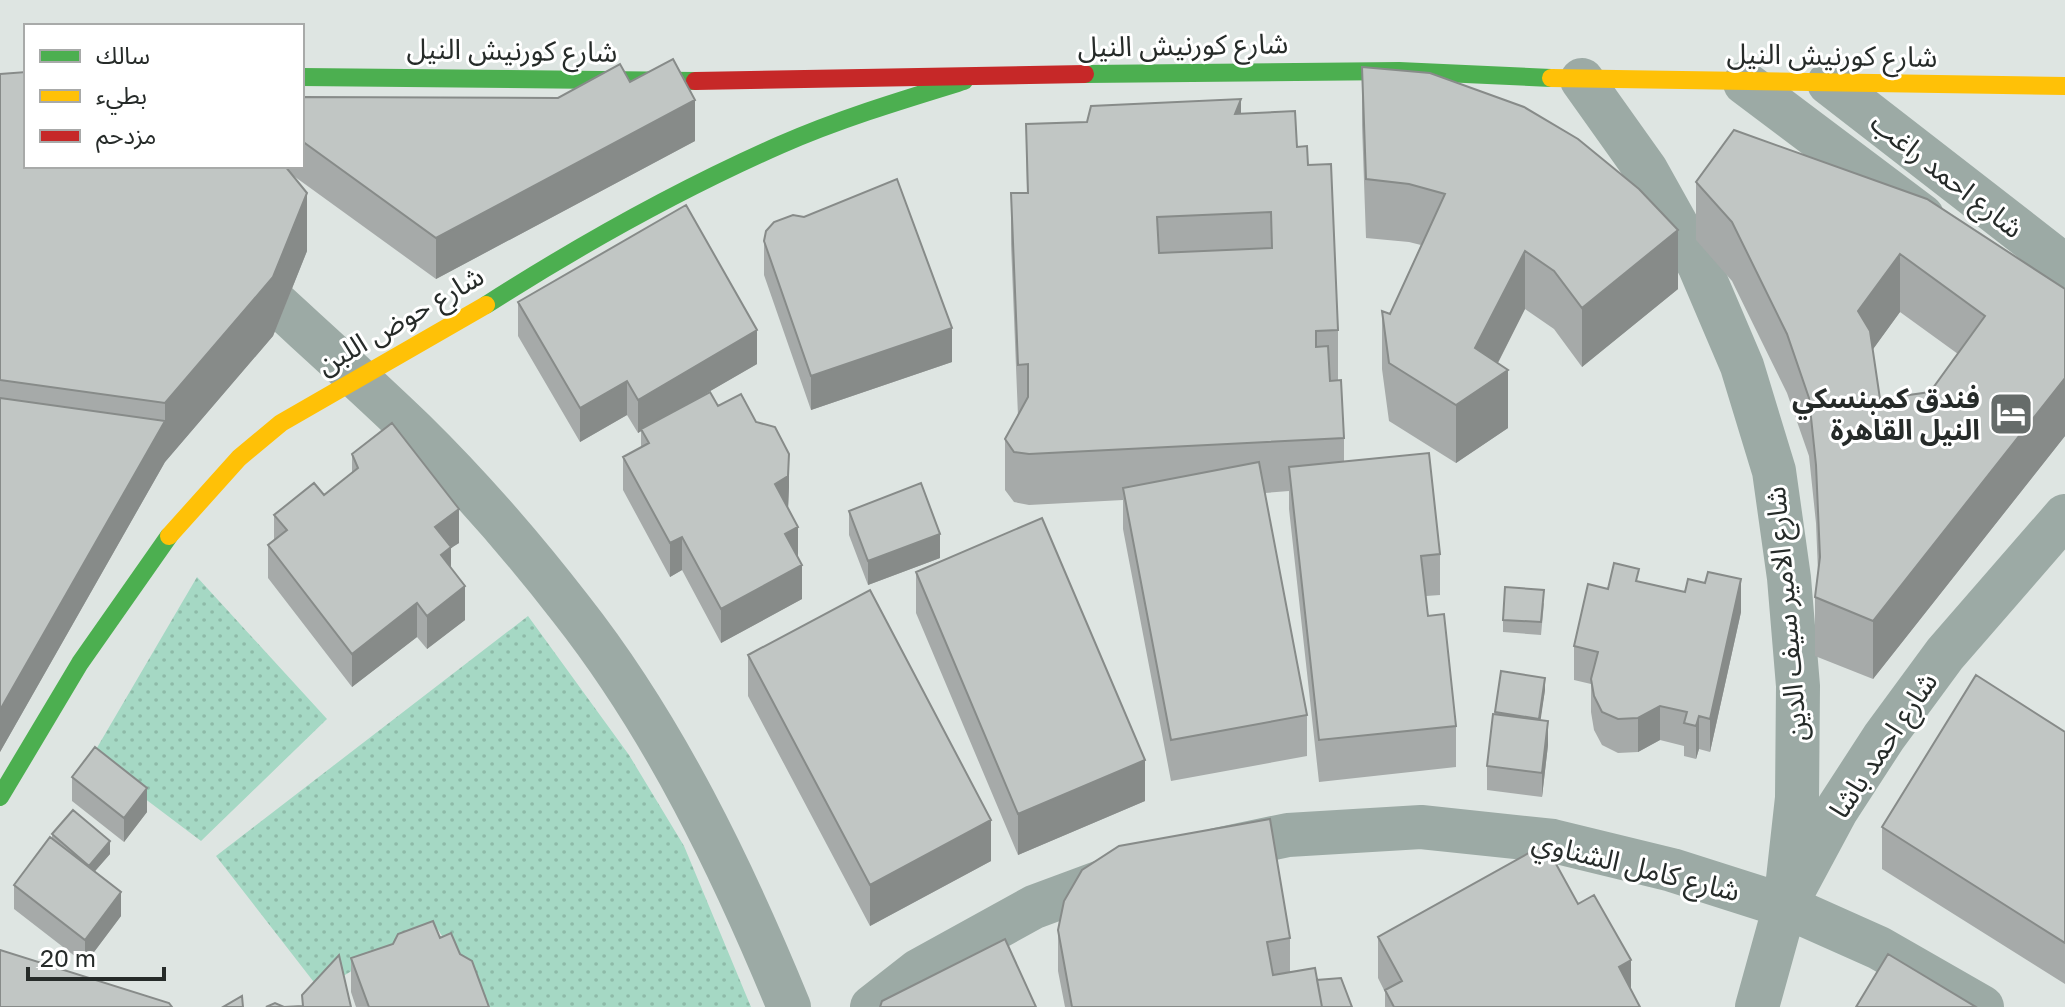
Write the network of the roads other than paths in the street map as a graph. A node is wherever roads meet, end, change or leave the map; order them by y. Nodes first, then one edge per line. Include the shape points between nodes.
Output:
1 (304, 77) edge
2 (978, 77) junction
3 (1582, 80) junction
4 (1745, 83) junction
5 (1829, 83) junction
6 (2065, 86) edge
7 (208, 240) edge
8 (1954, 241) edge
9 (2065, 266) edge
10 (356, 378) junction
11 (2065, 516) edge
12 (0, 797) edge
13 (1785, 906) junction
14 (789, 1007) edge
15 (872, 1007) edge
16 (1757, 1007) edge
17 (1982, 1007) edge

1 - 2 main road, شارع كورنيش النيل
2 - 3 main road, شارع كورنيش النيل via 1399,71
2 - 10 main road, شارع حوض اللبن via 782,144 559,260 421,345
3 - 4 main road, شارع كورنيش النيل
3 - 13 street, شارع الامير سيف الدين via 1646,170 1699,265 1742,366 1774,471 1798,686 1797,798
4 - 5 main road, شارع كورنيش النيل
4 - 8 street, شارع احمد راغب
5 - 6 main road, شارع كورنيش النيل
5 - 9 street, شارع احمد راغب
7 - 10 street
10 - 12 main road, شارع حوض اللبن via 279,424 183,519 112,614
10 - 14 street via 470,490 616,670 693,801
11 - 13 street, شارع احمد باشا via 1945,654 1884,737 1836,811
13 - 15 street, شارع كامل الشناوي via 1672,870 1553,841 1421,827 1288,835 1166,860 1034,907 918,971
13 - 16 street, شارع احمد باشا
13 - 17 street, شارع كامل الشناوي via 1879,948

